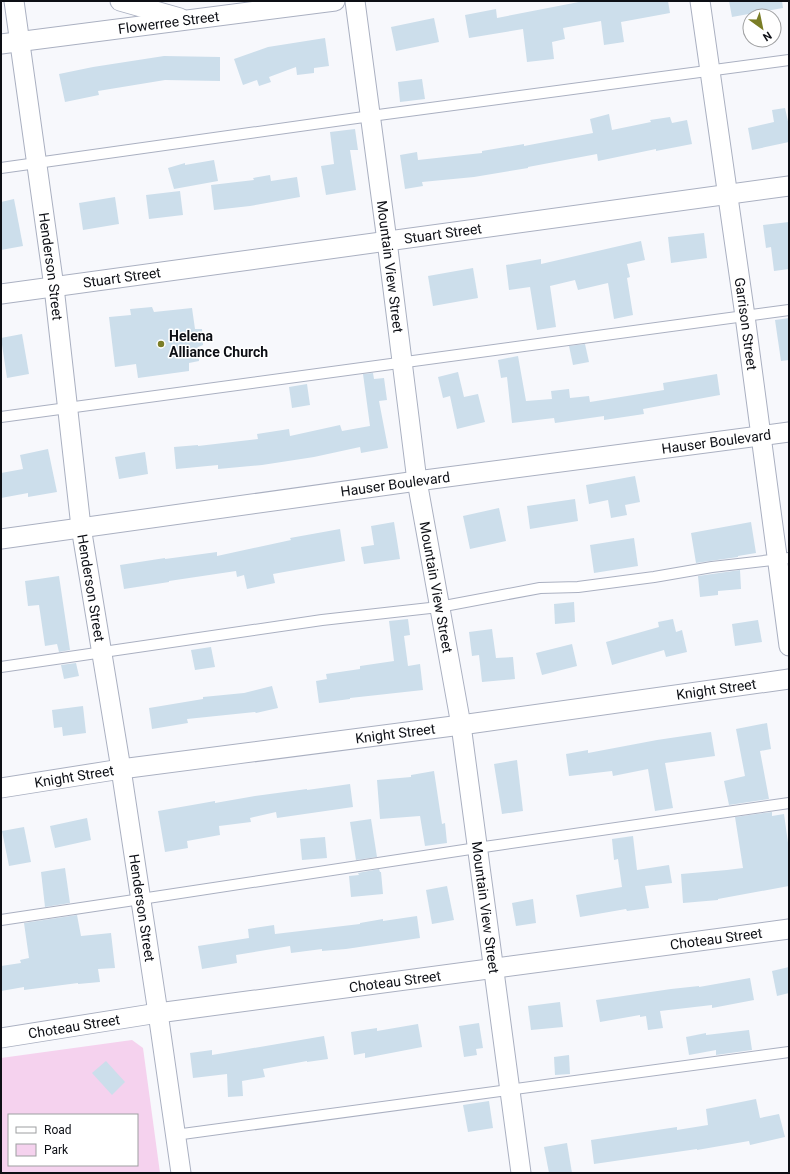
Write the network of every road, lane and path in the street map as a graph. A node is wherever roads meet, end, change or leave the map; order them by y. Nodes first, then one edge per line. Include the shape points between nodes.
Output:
1 (14, 1) edge
2 (120, 1) edge
3 (335, 1) edge
4 (355, 1) edge
5 (700, 1) edge
6 (188, 21) junction
7 (10, 43) edge
8 (789, 60) edge
9 (709, 71) junction
10 (371, 116) junction
11 (37, 163) junction
12 (1, 168) edge
13 (789, 186) edge
14 (728, 194) junction
15 (387, 241) junction
16 (54, 286) junction
17 (1, 294) edge
18 (789, 310) edge
19 (745, 316) junction
20 (402, 362) junction
21 (68, 408) junction
22 (1, 417) edge
23 (789, 432) edge
24 (762, 436) junction
25 (417, 481) junction
26 (81, 527) junction
27 (1, 539) edge
28 (784, 559) edge
29 (439, 606) junction
30 (789, 646) edge
31 (102, 652) junction
32 (1, 667) edge
33 (789, 679) edge
34 (461, 725) junction
35 (121, 769) junction
36 (1, 788) edge
37 (789, 803) edge
38 (477, 848) junction
39 (141, 900) junction
40 (1, 920) edge
41 (789, 929) edge
42 (494, 968) junction
43 (158, 1013) junction
44 (1, 1038) edge
45 (789, 1052) edge
46 (510, 1090) junction
47 (175, 1135) junction
48 (180, 1173) edge
49 (520, 1173) edge

1 - 7 street, Henderson Street
2 - 6 street
3 - 6 street, Flowerree Street
4 - 10 street, Mountain View Street
5 - 9 street, Garrison Street
6 - 7 street, Flowerree Street
7 - 11 street, Henderson Street
8 - 9 lane
9 - 10 lane
9 - 14 street, Garrison Street
10 - 11 lane
10 - 15 street, Mountain View Street
11 - 12 lane
11 - 16 street, Henderson Street
13 - 14 street, Stuart Street
14 - 15 street, Stuart Street
14 - 19 street, Garrison Street
15 - 16 street, Stuart Street
15 - 20 street, Mountain View Street
16 - 17 street, Stuart Street
16 - 21 street, Henderson Street
18 - 19 lane
19 - 20 lane
19 - 24 street, Garrison Street
20 - 21 lane
20 - 25 street, Mountain View Street
21 - 22 lane
21 - 26 street, Henderson Street
23 - 24 street, Hauser Boulevard
24 - 25 street, Hauser Boulevard
24 - 28 street, Garrison Street
25 - 26 street, Hauser Boulevard
25 - 29 street, Mountain View Street
26 - 27 street, Hauser Boulevard
26 - 31 street, Henderson Street
28 - 29 lane via 578,587 540,588
28 - 30 street, Garrison Street
29 - 31 lane
29 - 34 street, Mountain View Street
31 - 32 lane
31 - 35 street, Henderson Street
33 - 34 street, Knight Street
34 - 35 street, Knight Street
34 - 38 street, Mountain View Street
35 - 36 street, Knight Street
35 - 39 street, Henderson Street
37 - 38 lane
38 - 39 lane
38 - 42 street, Mountain View Street
39 - 40 lane
39 - 43 street, Henderson Street
41 - 42 street, Choteau Street
42 - 43 street, Choteau Street
42 - 46 street, Mountain View Street
43 - 44 street, Choteau Street
43 - 47 street, Henderson Street
45 - 46 lane
46 - 47 lane
46 - 49 street, Mountain View Street
47 - 48 street, Henderson Street

